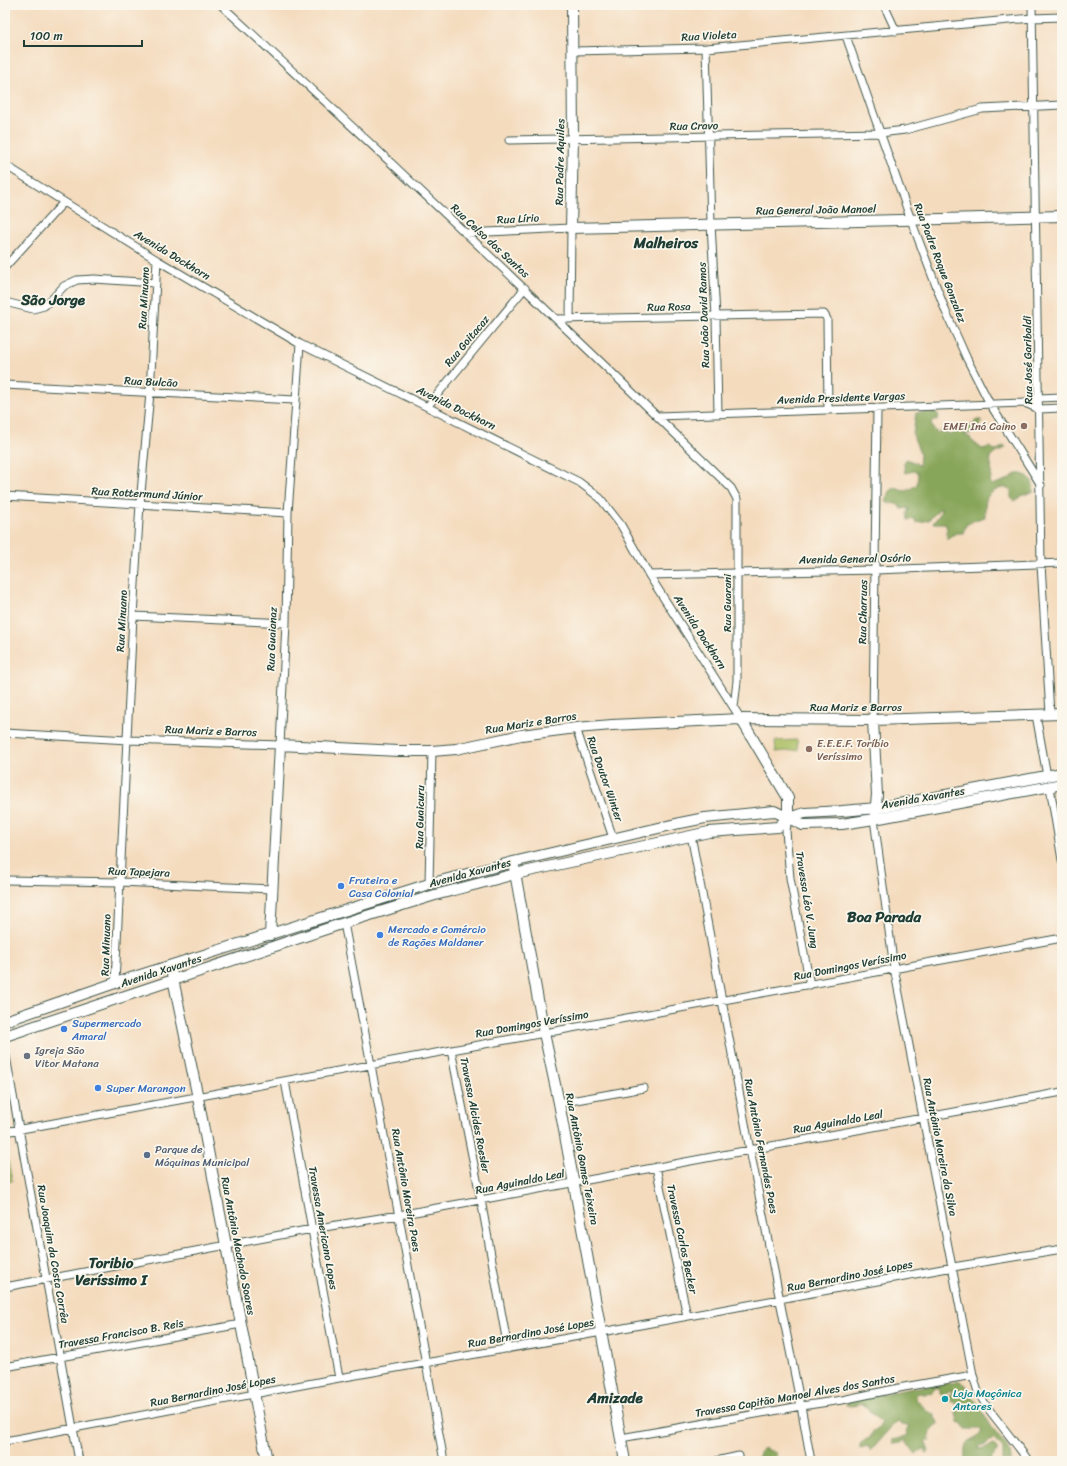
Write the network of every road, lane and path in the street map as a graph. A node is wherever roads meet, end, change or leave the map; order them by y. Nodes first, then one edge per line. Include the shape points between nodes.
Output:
1 (221, 5) edge
2 (572, 5) edge
3 (884, 5) edge
4 (1032, 5) edge
5 (1062, 17) edge
6 (1032, 18) junction
7 (896, 31) junction
8 (846, 36) junction
9 (706, 48) junction
10 (572, 51) junction
11 (1062, 105) edge
12 (1033, 107) junction
13 (880, 133) junction
14 (709, 137) junction
15 (573, 139) junction
16 (509, 140) dead end
17 (5, 165) edge
18 (63, 202) junction
19 (1062, 216) edge
20 (1036, 217) junction
21 (911, 220) junction
22 (710, 224) junction
23 (571, 228) junction
24 (466, 233) junction
25 (157, 260) junction
26 (5, 267) edge
27 (156, 283) junction
28 (525, 288) junction
29 (5, 302) edge
30 (716, 317) junction
31 (556, 319) junction
32 (570, 319) junction
33 (300, 344) junction
34 (5, 385) edge
35 (150, 393) junction
36 (1062, 397) edge
37 (1039, 398) junction
38 (295, 400) junction
39 (1025, 403) junction
40 (990, 404) junction
41 (427, 407) junction
42 (877, 408) junction
43 (1062, 408) edge
44 (1039, 409) junction
45 (828, 410) junction
46 (718, 414) junction
47 (658, 416) junction
48 (1041, 486) junction
49 (5, 496) edge
50 (738, 499) joint
51 (140, 504) junction
52 (288, 513) junction
53 (1062, 563) edge
54 (1042, 564) junction
55 (875, 570) junction
56 (738, 573) junction
57 (650, 575) junction
58 (133, 616) junction
59 (286, 623) junction
60 (734, 707) junction
61 (1050, 714) junction
62 (1062, 714) edge
63 (1036, 715) junction
64 (741, 719) junction
65 (873, 720) junction
66 (576, 728) junction
67 (5, 733) edge
68 (128, 740) junction
69 (280, 745) junction
70 (432, 751) junction
71 (1062, 773) edge
72 (1048, 776) junction
73 (1062, 784) edge
74 (1050, 787) junction
75 (784, 789) junction
76 (877, 808) junction
77 (774, 811) junction
78 (788, 818) junction
79 (874, 819) junction
80 (691, 835) junction
81 (613, 838) junction
82 (1062, 860) edge
83 (513, 862) junction
84 (515, 874) junction
85 (5, 880) edge
86 (120, 882) junction
87 (429, 884) junction
88 (272, 889) junction
89 (344, 923) junction
90 (270, 935) junction
91 (1062, 938) edge
92 (171, 966) junction
93 (894, 968) junction
94 (174, 979) junction
95 (115, 984) junction
96 (810, 985) junction
97 (723, 1001) junction
98 (5, 1021) edge
99 (544, 1033) junction
100 (5, 1036) edge
101 (451, 1050) junction
102 (5, 1051) edge
103 (372, 1065) junction
104 (285, 1081) junction
105 (644, 1088) dead end
106 (1062, 1092) edge
107 (198, 1098) junction
108 (559, 1103) junction
109 (923, 1118) junction
110 (19, 1130) junction
111 (5, 1132) edge
112 (750, 1150) junction
113 (656, 1167) junction
114 (574, 1182) junction
115 (481, 1200) junction
116 (399, 1215) junction
117 (312, 1229) junction
118 (226, 1246) junction
119 (1062, 1249) edge
120 (953, 1268) junction
121 (46, 1279) junction
122 (5, 1287) edge
123 (780, 1300) junction
124 (687, 1316) junction
125 (241, 1324) junction
126 (602, 1332) junction
127 (508, 1349) junction
128 (59, 1356) junction
129 (426, 1363) junction
130 (5, 1367) edge
131 (973, 1375) junction
132 (339, 1378) junction
133 (255, 1395) junction
134 (801, 1406) junction
135 (72, 1428) junction
136 (621, 1438) junction
137 (5, 1441) edge
138 (739, 1456) dead end
139 (78, 1461) edge
140 (267, 1461) edge
141 (444, 1461) edge
142 (625, 1461) edge
143 (716, 1461) edge
144 (811, 1461) edge
145 (1029, 1461) edge

1 - 24 street, Rua Celso dos Santos
2 - 10 street, Rua Padre Aquiles
3 - 7 street
4 - 6 street, Rua José Garibaldi
5 - 6 street, Rua Violeta
6 - 7 street, Rua Violeta
6 - 12 street, Rua José Garibaldi
7 - 8 street, Rua Violeta
8 - 9 street, Rua Violeta
8 - 13 street, Rua Padre Roque Gonzalez
9 - 10 street, Rua Violeta
9 - 14 street, Rua João David Ramos
10 - 15 street, Rua Padre Aquiles
11 - 12 street, Rua Cravo
12 - 13 street, Rua Cravo via 982,109 905,130
12 - 20 street, Rua José Garibaldi
13 - 14 street, Rua Cravo
13 - 21 street, Rua Padre Roque Gonzalez
14 - 15 street, Rua Cravo
14 - 22 street, Rua João David Ramos
15 - 16 street, Rua Cravo
15 - 23 street, Rua Padre Aquiles
17 - 18 street, Avenida Dockhorn
18 - 25 street, Avenida Dockhorn
18 - 26 street
19 - 20 street, Rua General João Manoel
20 - 21 street, Rua General João Manoel
20 - 37 street, Rua José Garibaldi
21 - 22 street, Rua General João Manoel
21 - 40 street, Rua Padre Roque Gonzalez via 946,312
22 - 23 street, Rua General João Manoel
22 - 30 street, Rua João David Ramos
23 - 24 street, Rua Lírio
23 - 32 street, Rua Padre Aquiles
24 - 28 street, Rua Celso dos Santos
25 - 27 street, Rua Minuano
25 - 33 street, Avenida Dockhorn
27 - 29 street via 77,280 64,286 44,306 33,309
27 - 35 street, Rua Minuano
28 - 31 street, Rua Celso dos Santos
28 - 41 street, Rua Goitacaz
30 - 32 street, Rua Rosa
30 - 45 street, Rua Rosa via 824,314 827,319
30 - 46 street, Rua João David Ramos
31 - 32 street, Rua Rosa
31 - 47 street, Rua Celso dos Santos
33 - 38 street, Rua Guaianaz
33 - 41 street, Avenida Dockhorn
34 - 35 street, Rua Bulcão
35 - 38 street, Rua Bulcão
35 - 51 street, Rua Minuano
36 - 37 street, Avenida Presidente Vargas
37 - 39 street, Avenida Presidente Vargas
37 - 44 street, Rua José Garibaldi
38 - 52 street, Rua Guaianaz
39 - 40 street, Avenida Presidente Vargas
39 - 44 street, Avenida Presidente Vargas
40 - 42 street, Avenida Presidente Vargas
40 - 48 street, Rua Padre Roque Gonzalez
41 - 57 street, Avenida Dockhorn via 579,482 600,498 621,525
42 - 45 street, Avenida Presidente Vargas
42 - 55 street, Rua Charruas
43 - 44 street, Avenida Presidente Vargas
44 - 48 street, Rua José Garibaldi
45 - 46 street, Avenida Presidente Vargas
46 - 47 street, Avenida Presidente Vargas
47 - 50 street, Rua Celso dos Santos via 731,488
48 - 54 street, Rua José Garibaldi
49 - 51 street, Rua Rottermund Júnior
50 - 56 street, Rua Guarani
51 - 52 street, Rua Rottermund Júnior
51 - 58 street, Rua Minuano
52 - 59 street, Rua Guaianaz
53 - 54 street, Avenida General Osório
54 - 55 street, Avenida General Osório
54 - 61 street, Rua José Garibaldi
55 - 56 street, Avenida General Osório
55 - 65 street, Rua Charruas
56 - 57 street, Avenida General Osório
56 - 60 street, Rua Guarani via 737,681
57 - 60 street, Avenida Dockhorn
58 - 59 street
58 - 68 street, Rua Minuano
59 - 69 street, Rua Guaianaz
60 - 64 street, Avenida Dockhorn
61 - 62 street, Rua Mariz e Barros
61 - 63 street, Rua Mariz e Barros
63 - 65 street, Rua Mariz e Barros
63 - 72 street
64 - 65 street, Rua Mariz e Barros
64 - 66 street, Rua Mariz e Barros
64 - 75 street, Avenida Dockhorn
65 - 76 street
66 - 70 street, Rua Mariz e Barros
66 - 81 street, Rua Doutor Winter
67 - 68 street, Rua Mariz e Barros
68 - 69 street, Rua Mariz e Barros
68 - 86 street, Rua Minuano
69 - 70 street, Rua Mariz e Barros
69 - 88 street, Rua Guaianaz
70 - 87 street, Rua Guaicuru
71 - 72 street, Avenida Xavantes
72 - 76 street, Avenida Xavantes
73 - 74 street, Avenida Xavantes
74 - 79 street, Avenida Xavantes
74 - 82 street
75 - 77 street via 782,799
75 - 78 street, Avenida Dockhorn via 788,798
76 - 78 street, Avenida Xavantes via 805,812
76 - 79 street
77 - 78 street, Avenida Xavantes
77 - 81 street, Avenida Xavantes via 705,818
78 - 79 street, Avenida Xavantes via 803,825 842,824
78 - 80 street, Avenida Xavantes via 778,827
78 - 96 street, Travessa Léo V. Jung via 786,831 790,878
79 - 93 street, Rua Antônio Moreira da Silva
80 - 84 street, Avenida Xavantes
80 - 97 street, Rua Antônio Fernandes Paes
81 - 83 street, Avenida Xavantes
83 - 84 street, Rua Antônio Gomes Teixeira
83 - 87 street, Avenida Xavantes
84 - 89 street, Avenida Xavantes
84 - 99 street, Rua Antônio Gomes Teixeira
85 - 86 street, Rua Tapejara
86 - 88 street, Rua Tapejara
86 - 95 street, Rua Minuano
87 - 90 street, Avenida Xavantes
88 - 90 street, Rua Guaianaz
89 - 94 street, Avenida Xavantes
89 - 103 street, Rua Antônio Moreira Paes
90 - 92 street, Avenida Xavantes
91 - 93 street, Rua Domingos Veríssimo
92 - 94 street, Rua Antônio Machado Soares
92 - 95 street, Avenida Xavantes
93 - 96 street, Rua Domingos Veríssimo
93 - 109 street, Rua Antônio Moreira da Silva
94 - 100 street, Avenida Xavantes
94 - 107 street, Rua Antônio Machado Soares
95 - 98 street, Avenida Xavantes
96 - 97 street, Rua Domingos Veríssimo
97 - 99 street, Rua Domingos Veríssimo
97 - 112 street, Rua Antônio Fernandes Paes
99 - 101 street, Rua Domingos Veríssimo
99 - 108 street, Rua Antônio Gomes Teixeira
101 - 103 street, Rua Domingos Veríssimo
101 - 115 street, Travessa Alcides Roesler
102 - 110 street, Rua Joaquim da Costa Corrêa
103 - 104 street, Rua Domingos Veríssimo
103 - 116 street, Rua Antônio Moreira Paes
104 - 107 street, Rua Domingos Veríssimo
104 - 117 street, Travessa Americano Lopes
105 - 108 street
106 - 109 street, Rua Aguinaldo Leal
107 - 110 street, Rua Domingos Veríssimo
107 - 118 street, Rua Antônio Machado Soares
108 - 114 street, Rua Antônio Gomes Teixeira
109 - 112 street, Rua Aguinaldo Leal
109 - 120 street, Rua Antônio Moreira da Silva
110 - 111 street, Rua Domingos Veríssimo
110 - 121 street, Rua Joaquim da Costa Corrêa
112 - 113 street, Rua Aguinaldo Leal
112 - 123 street, Rua Antônio Fernandes Paes
113 - 114 street, Rua Aguinaldo Leal
113 - 124 street, Travessa Carlos Becker
114 - 115 street, Rua Aguinaldo Leal
114 - 126 street, Rua Antônio Gomes Teixeira
115 - 116 street, Rua Aguinaldo Leal
115 - 127 street, Travessa Alcides Roesler
116 - 117 street, Rua Aguinaldo Leal
116 - 129 street, Rua Antônio Moreira Paes
117 - 118 street, Rua Aguinaldo Leal
117 - 132 street, Travessa Americano Lopes
118 - 121 street, Rua Aguinaldo Leal
118 - 125 street, Rua Antônio Machado Soares
119 - 120 street, Rua Bernardino José Lopes
120 - 123 street, Rua Bernardino José Lopes
120 - 131 street, Rua Antônio Moreira da Silva
121 - 122 street, Rua Aguinaldo Leal
121 - 128 street, Rua Joaquim da Costa Corrêa
123 - 124 street, Rua Bernardino José Lopes
123 - 134 street, Rua Antônio Fernandes Paes
124 - 126 street, Rua Bernardino José Lopes
125 - 128 street, Travessa Francisco B. Reis
125 - 133 street, Rua Antônio Machado Soares
126 - 127 street, Rua Bernardino José Lopes
126 - 136 street, Rua Antônio Gomes Teixeira
127 - 129 street, Rua Bernardino José Lopes
128 - 130 street, Travessa Francisco B. Reis
128 - 135 street, Rua Joaquim da Costa Corrêa
129 - 132 street, Rua Bernardino José Lopes
129 - 141 street, Rua Antônio Moreira Paes
131 - 134 street, Travessa Capitão Manoel Alves dos Santos
131 - 145 street, Rua Antônio Moreira da Silva via 978,1392 987,1407
132 - 133 street, Rua Bernardino José Lopes
133 - 135 street, Rua Bernardino José Lopes
133 - 140 street, Rua Antônio Machado Soares
134 - 136 street, Travessa Capitão Manoel Alves dos Santos
134 - 144 street, Rua Antônio Fernandes Paes
135 - 137 street, Rua Bernardino José Lopes
135 - 139 street, Rua Joaquim da Costa Corrêa
136 - 142 street, Rua Antônio Gomes Teixeira
138 - 143 street

